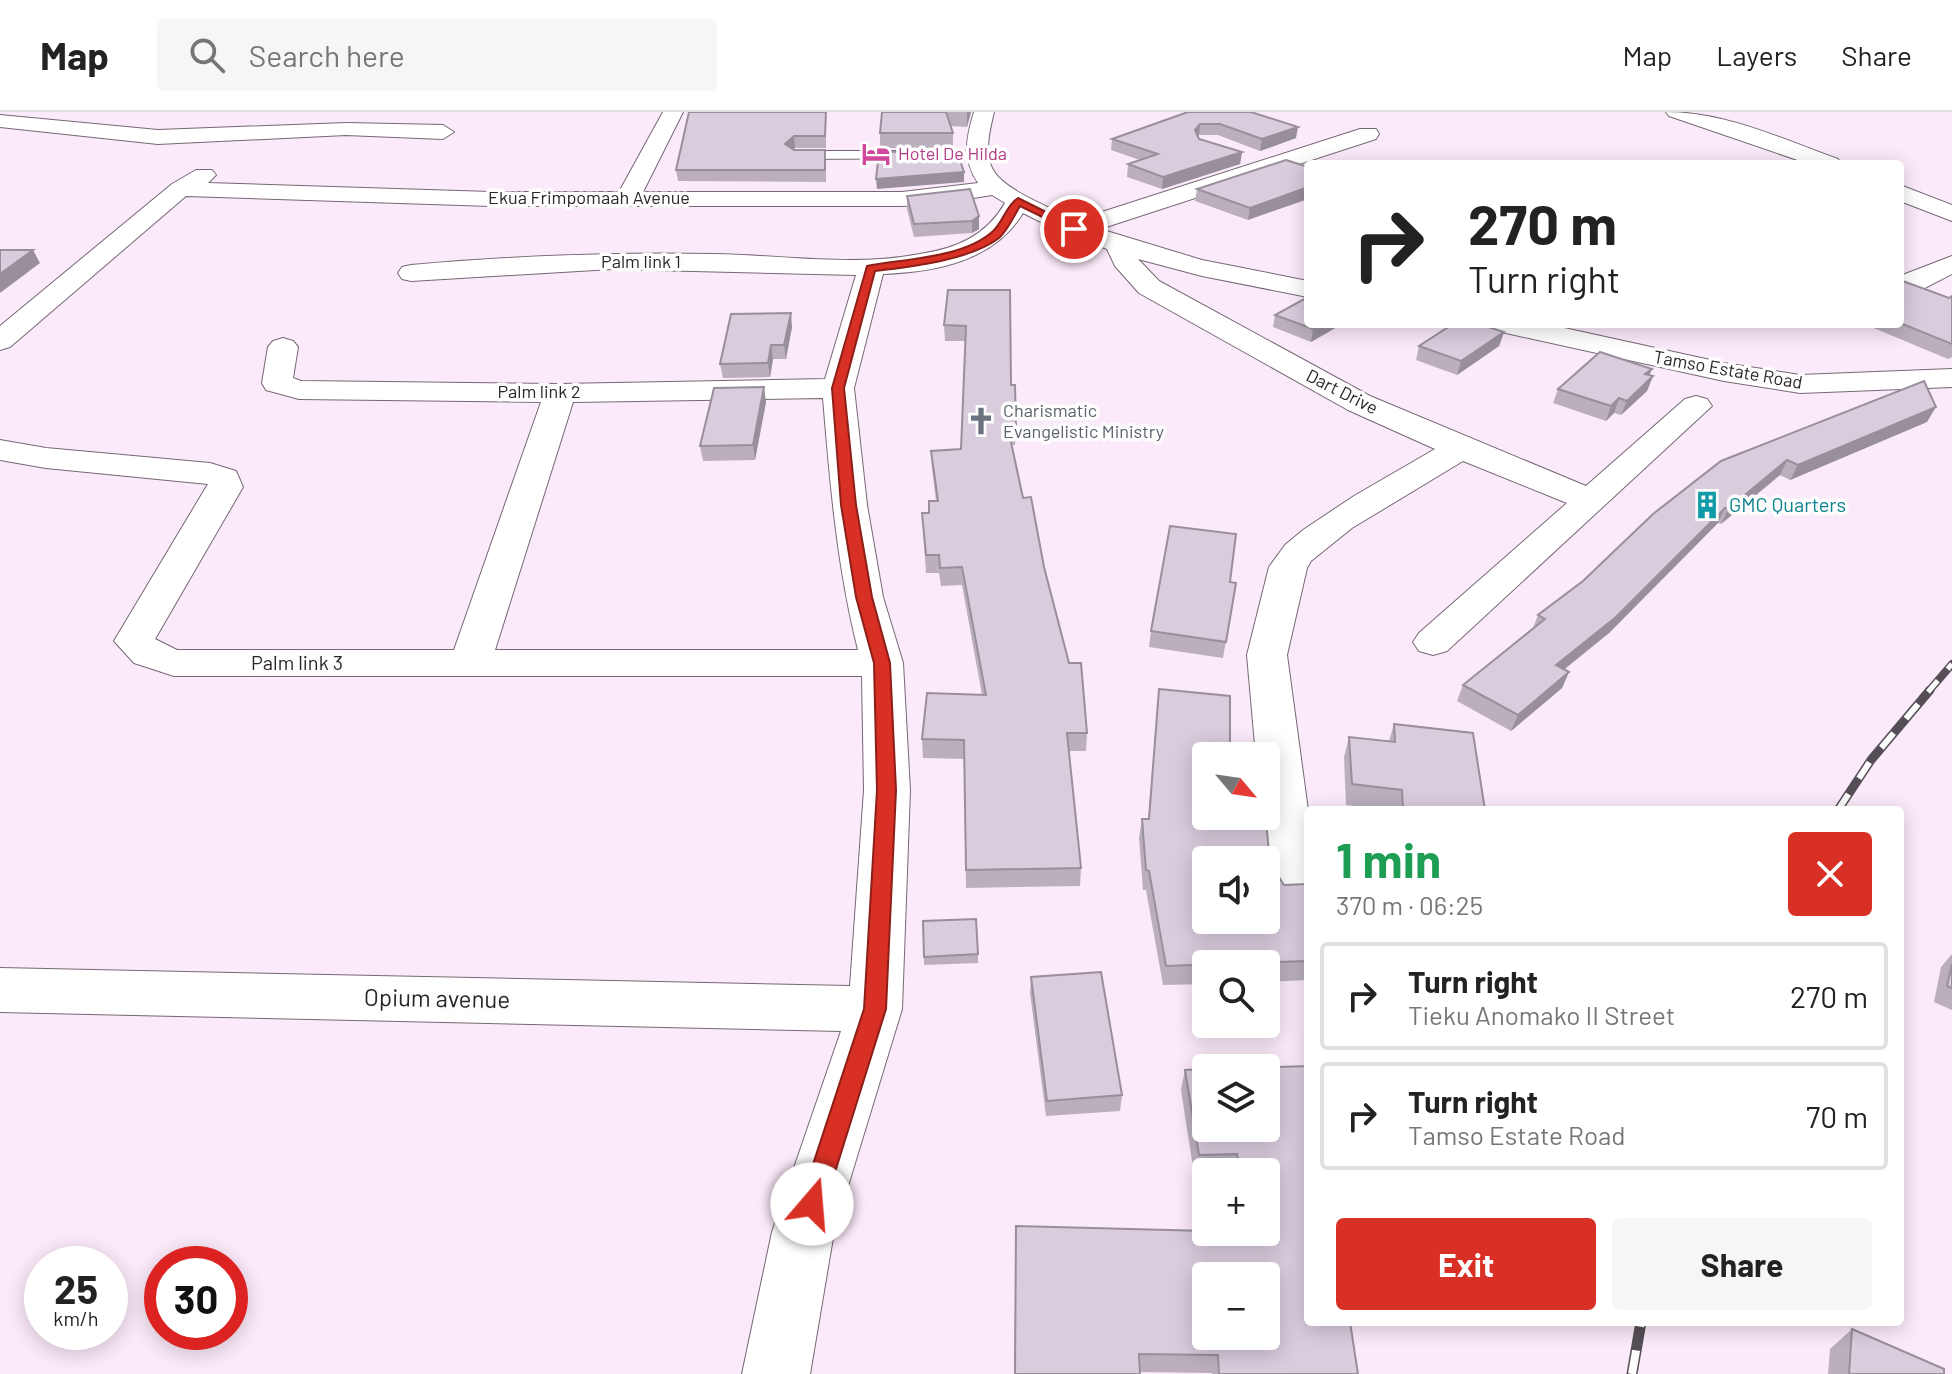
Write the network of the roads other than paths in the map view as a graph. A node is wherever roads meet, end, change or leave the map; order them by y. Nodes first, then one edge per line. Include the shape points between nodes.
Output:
1 (461, 112) edge
2 (673, 112) edge
3 (984, 112) edge
4 (1676, 112) edge
5 (4, 124) edge
6 (279, 131) junction
7 (443, 132) junction
8 (1368, 134) dead end
9 (1234, 152) edge
10 (795, 155) edge
11 (977, 155) junction
12 (1819, 160) edge
13 (1275, 165) junction
14 (180, 189) junction
15 (418, 194) junction
16 (1008, 194) junction
17 (1904, 194) edge
18 (628, 198) junction
19 (1952, 214) edge
20 (1074, 229) junction
21 (1119, 245) junction
22 (1304, 261) edge
23 (1952, 264) edge
24 (871, 268) junction
25 (411, 273) dead end
26 (1246, 279) junction
27 (1904, 284) edge
28 (1304, 288) edge
29 (1524, 328) edge
30 (0, 341) edge
31 (283, 347) dead end
32 (1952, 378) edge
33 (838, 388) junction
34 (560, 393) junction
35 (1696, 406) dead end
36 (1461, 448) junction
37 (0, 450) edge
38 (1591, 500) junction
39 (1433, 642) dead end
40 (882, 663) junction
41 (470, 664) junction
42 (1293, 882) edge
43 (0, 990) edge
44 (875, 1009) junction
45 (776, 1374) edge

1 - 7 street
2 - 18 street
3 - 11 street
4 - 12 street
5 - 6 street via 158,137
6 - 7 street
6 - 14 street
7 - 15 street
8 - 13 street
9 - 13 street
10 - 11 lane
11 - 16 street via 982,172
13 - 20 street
14 - 15 street, Ekua Frimpomaah Avenue
14 - 30 street
15 - 18 street, Ekua Frimpomaah Avenue
16 - 18 street, Ekua Frimpomaah Avenue
16 - 20 street
16 - 24 street, Palm link 1 via 998,233 980,245 916,263
17 - 19 street
20 - 21 street
21 - 26 street
21 - 36 street, Dart Drive via 1124,260 1149,287 1359,403
22 - 26 street
23 - 27 street
24 - 25 street, Palm link 1 via 563,261
24 - 33 street
26 - 28 street
29 - 32 street, Tamso Estate Road via 1800,384
31 - 34 street, Palm link 2 via 277,383 299,390
33 - 34 street, Palm link 2
33 - 40 street via 849,505 864,597
34 - 41 street
35 - 38 street
36 - 38 street, Dart Drive
36 - 42 street via 1316,536 1288,567 1267,655
37 - 41 street, Palm link 3 via 224,478 226,487 134,641 148,654 174,663
38 - 39 street
40 - 41 street, Palm link 3
40 - 44 street via 887,790
43 - 44 street, Opium avenue
44 - 45 street via 803,1232

